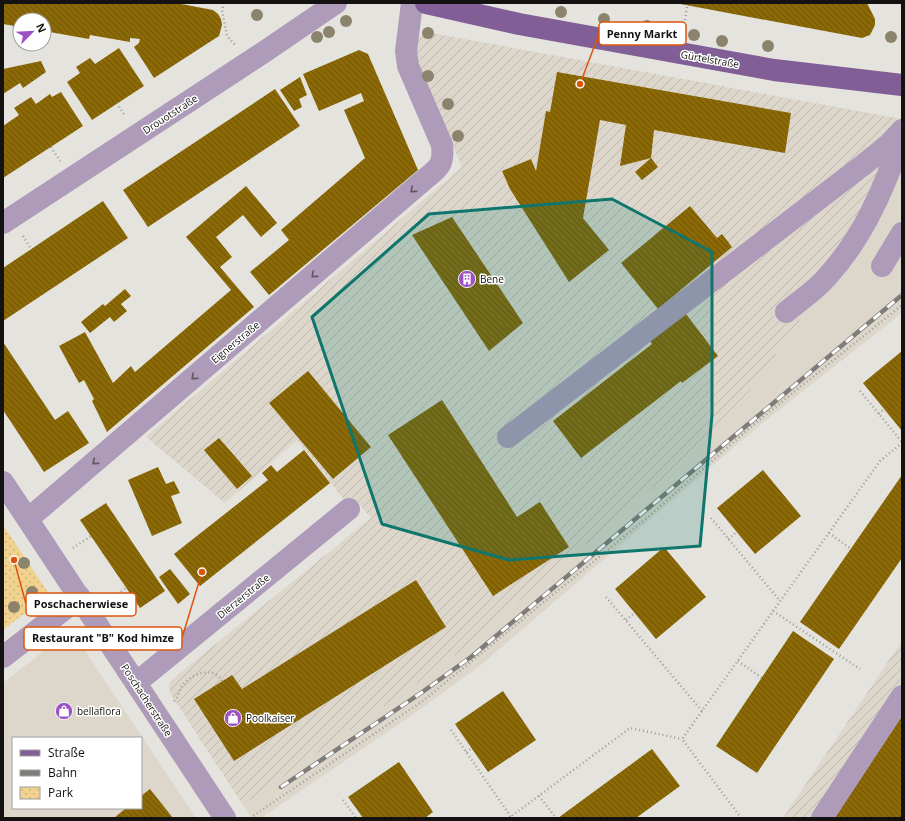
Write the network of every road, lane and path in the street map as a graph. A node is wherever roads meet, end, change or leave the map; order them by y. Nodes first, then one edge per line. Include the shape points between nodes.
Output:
1 (224, 3) edge
2 (336, 3) edge
3 (412, 3) edge
4 (426, 3) edge
5 (687, 7) dead end
6 (685, 20) dead end
7 (237, 48) dead end
8 (902, 85) edge
9 (117, 103) dead end
10 (127, 120) dead end
11 (902, 130) edge
12 (902, 136) edge
13 (50, 147) dead end
14 (61, 163) dead end
15 (12, 227) edge
16 (902, 233) edge
17 (32, 249) dead end
18 (882, 266) dead end
19 (902, 305) edge
20 (786, 312) dead end
21 (860, 390) dead end
22 (884, 409) dead end
23 (879, 414) junction
24 (508, 437) dead end
25 (902, 442) edge
26 (3, 482) edge
27 (349, 509) dead end
28 (711, 518) dead end
29 (28, 519) junction
30 (738, 532) dead end
31 (829, 533) junction
32 (91, 536) dead end
33 (728, 539) junction
34 (851, 549) dead end
35 (70, 550) dead end
36 (126, 588) dead end
37 (80, 597) junction
38 (606, 597) dead end
39 (780, 601) junction
40 (106, 603) dead end
41 (773, 611) junction
42 (636, 614) dead end
43 (626, 620) junction
44 (3, 657) edge
45 (738, 661) junction
46 (860, 669) dead end
47 (762, 678) dead end
48 (222, 681) dead end
49 (136, 683) junction
50 (902, 696) edge
51 (172, 703) dead end
52 (702, 711) junction
53 (450, 730) dead end
54 (682, 739) junction
55 (472, 748) dead end
56 (466, 752) junction
57 (539, 796) junction
58 (343, 800) dead end
59 (739, 814) dead end
60 (510, 817) edge
61 (225, 818) edge
62 (250, 818) edge
63 (356, 818) edge
64 (556, 818) edge
65 (822, 818) edge

1 - 7 path via 222,10 227,36
2 - 15 street, Drouotstraße
3 -> 29 street, Eignerstraße via 406,51 408,66 442,145 441,164
4 - 8 main road, Gürtelstraße via 519,24 774,70
5 - 6 path
9 - 10 path
11 - 24 street via 867,162
12 - 20 street via 869,217 848,251 825,279
13 - 14 path
15 - 17 path
16 - 18 street
19 - 62 path via 753,425 648,517 424,700
21 - 23 path
22 - 23 path
23 - 25 path
25 - 31 path via 880,461
26 - 29 street, Poschacherstraße
27 - 49 street, Dierzerstraße
28 - 33 path
29 - 37 street, Poschacherstraße
30 - 33 path
31 - 34 path
31 - 39 path
32 - 35 path
33 - 39 path
36 - 40 path
37 - 44 street
37 - 49 street, Poschacherstraße
38 - 43 path
39 - 41 path
41 - 45 path
41 - 46 path
42 - 43 path
43 - 52 path
45 - 47 path
45 - 52 path
48 - 51 path via 212,673 197,675 182,686 177,700
49 - 61 street, Poschacherstraße
50 - 65 street
52 - 54 path
53 - 56 path
54 - 57 path via 630,728
54 - 59 path
55 - 56 path
56 - 60 path
57 - 60 path
57 - 64 path
58 - 63 path

